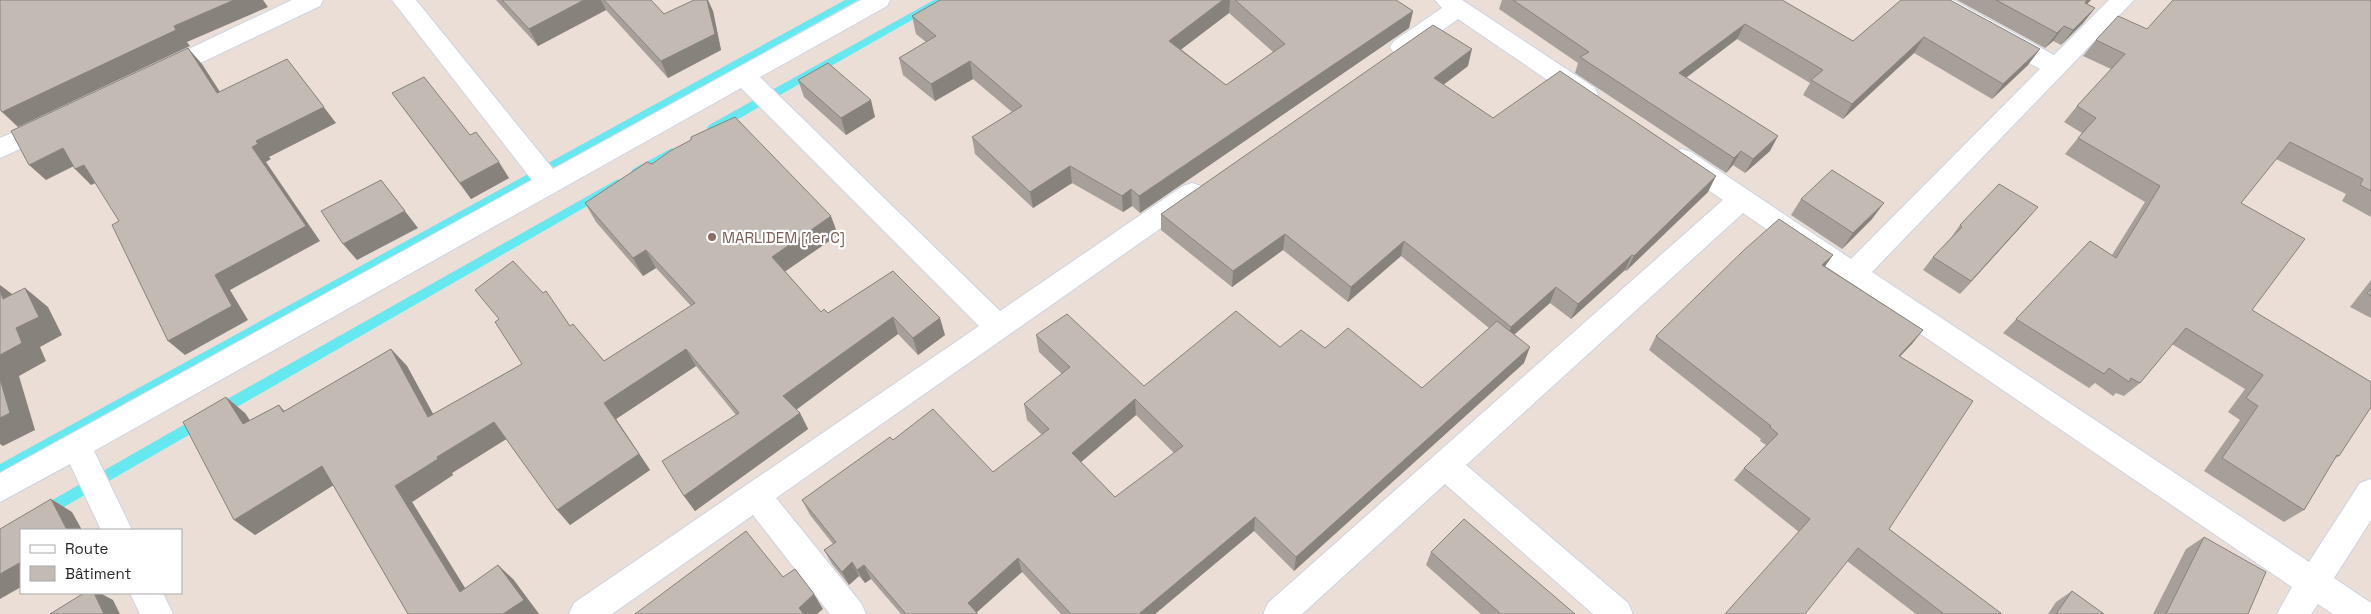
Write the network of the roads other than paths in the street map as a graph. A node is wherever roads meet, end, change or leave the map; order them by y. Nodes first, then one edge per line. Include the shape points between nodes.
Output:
1 (312, 0) edge
2 (403, 0) edge
3 (879, 0) edge
4 (1935, 0) edge
5 (2123, 0) edge
6 (1452, 4) edge
7 (1378, 64) edge
8 (2056, 67) junction
9 (743, 75) junction
10 (143, 81) edge
11 (1603, 106) edge
12 (71, 115) edge
13 (1660, 144) edge
14 (0, 150) edge
15 (1216, 176) edge
16 (549, 183) junction
17 (1740, 199) junction
18 (1853, 274) junction
19 (998, 327) junction
20 (76, 446) junction
21 (1445, 465) junction
22 (0, 488) edge
23 (2371, 493) edge
24 (756, 496) junction
25 (117, 529) edge
26 (2313, 583) junction
27 (147, 594) edge
28 (157, 614) edge
29 (586, 614) edge
30 (850, 614) edge
31 (1279, 614) edge
32 (1616, 614) edge
33 (2293, 614) edge
34 (2360, 614) edge

1 - 10 street
2 - 16 street
3 - 9 street
4 - 8 street
5 - 8 street
6 - 7 street
6 - 11 street
8 - 18 street
9 - 16 street
9 - 19 street
12 - 14 street
13 - 17 street
15 - 19 street
16 - 20 street
17 - 18 street
17 - 21 street
18 - 26 street
19 - 24 street
20 - 22 street
20 - 25 street
21 - 31 street
21 - 32 street
23 - 26 street
24 - 29 street
24 - 30 street
26 - 33 street
26 - 34 street
27 - 28 street

